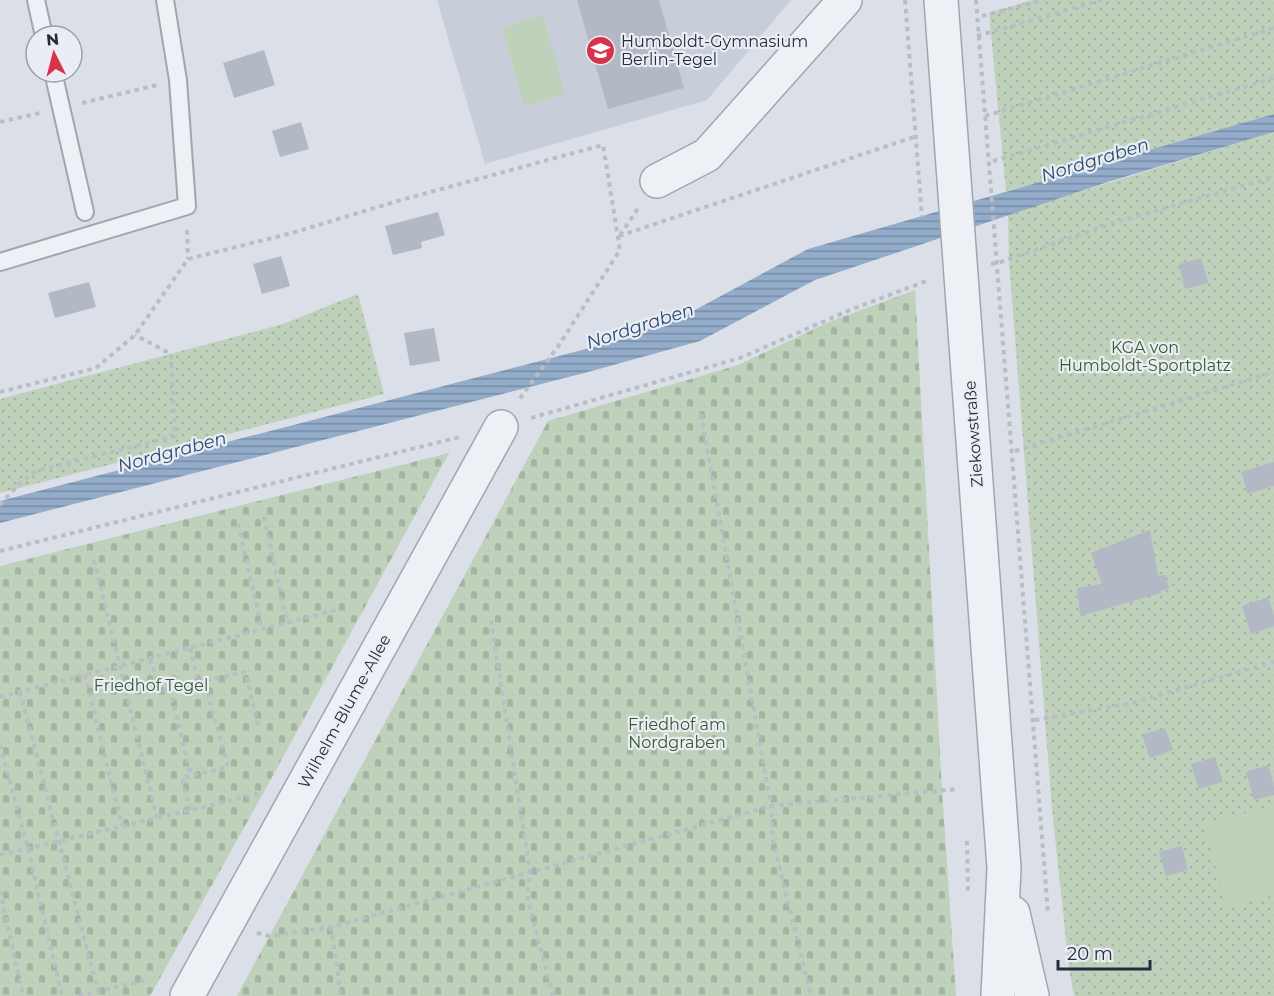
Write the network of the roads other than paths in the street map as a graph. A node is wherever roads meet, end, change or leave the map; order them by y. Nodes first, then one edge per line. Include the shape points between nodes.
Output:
1 (36, 0) edge
2 (165, 0) edge
3 (845, 0) edge
4 (941, 0) edge
5 (41, 24) edge
6 (55, 84) edge
7 (657, 181) dead end
8 (85, 212) dead end
9 (0, 262) edge
10 (509, 415) road end
11 (1004, 867) junction
12 (187, 996) edge
13 (998, 996) edge
14 (1032, 996) edge

1 - 5 lane
2 - 9 lane via 178,80 187,206
3 - 7 street via 706,155
4 - 11 street, Ziekowstraße
6 - 8 lane
10 - 12 street, Wilhelm-Blume-Allee
11 - 13 street, Ziekowstraße
11 - 14 street, Ziekowstraße

